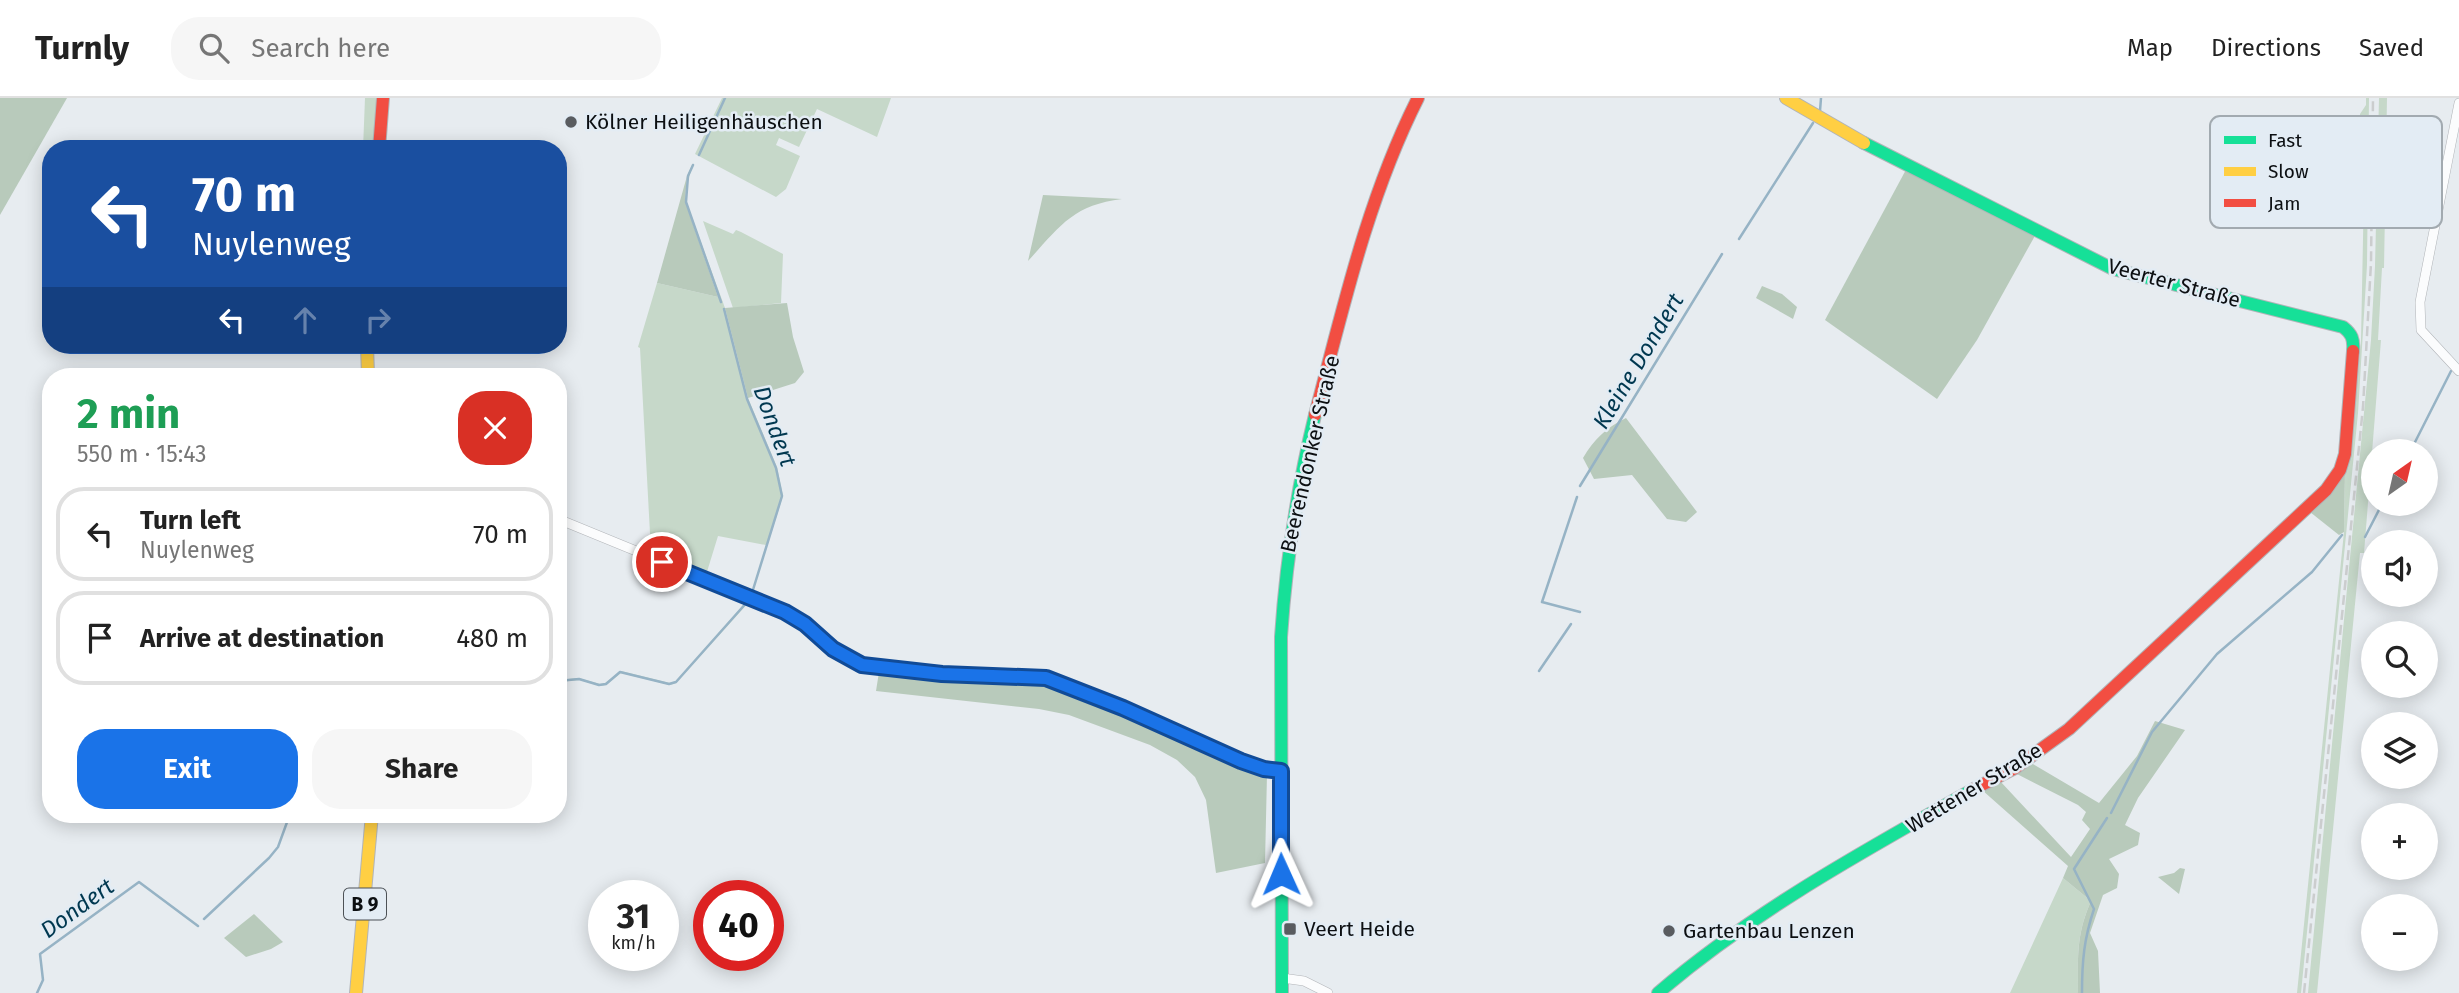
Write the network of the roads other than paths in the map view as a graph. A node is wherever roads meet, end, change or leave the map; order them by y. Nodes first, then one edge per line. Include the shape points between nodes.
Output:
1 (383, 98) edge
2 (1418, 98) edge
3 (1786, 98) edge
4 (2459, 103) edge
5 (380, 140) edge
6 (2442, 188) edge
7 (2434, 228) edge
8 (2459, 371) edge
9 (2345, 454) joint
10 (567, 523) edge
11 (1281, 771) junction
12 (371, 823) edge
13 (1282, 978) junction
14 (356, 993) edge
15 (1282, 993) edge
16 (1328, 993) edge
17 (1658, 993) edge

1 - 5 street
2 - 11 street, Beerendonker Straße via 1394,144 1371,210 1300,481 1282,608
3 - 9 street, Veerter Straße via 1852,137 2113,270 2343,327 2354,342
4 - 6 street
7 - 8 street via 2420,302 2421,330
9 - 17 street, Wettener Straße via 2326,491 2045,747 1801,887 1716,945
10 - 11 street via 785,612 862,665 1046,678 1230,756
11 - 13 street, Beerendonker Straße
12 - 14 street, B 9
13 - 15 street, Beerendonker Straße
13 - 16 street via 1304,981

